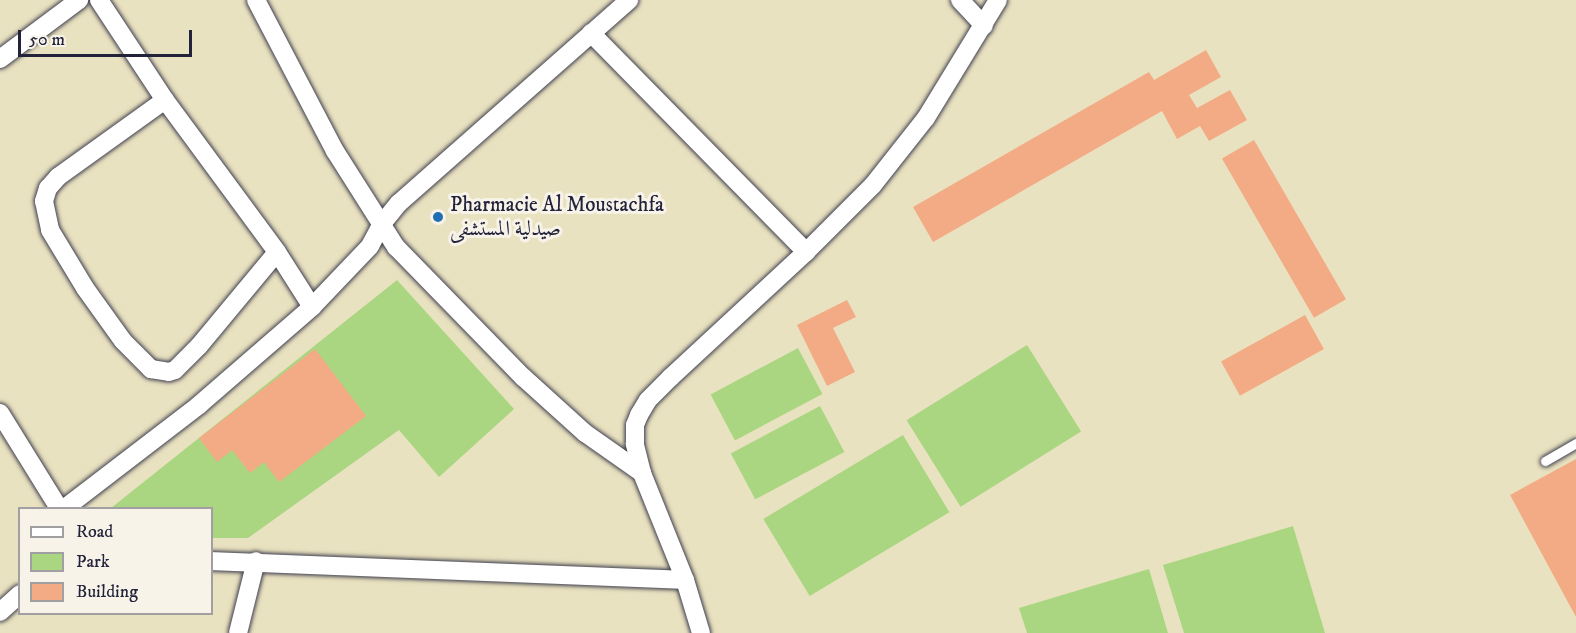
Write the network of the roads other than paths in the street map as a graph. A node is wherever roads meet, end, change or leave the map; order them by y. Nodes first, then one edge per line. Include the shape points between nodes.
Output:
1 (79, 0) edge
2 (99, 0) edge
3 (256, 0) edge
4 (629, 0) edge
5 (960, 0) edge
6 (998, 0) edge
7 (984, 26) junction
8 (591, 33) junction
9 (0, 59) edge
10 (165, 100) junction
11 (381, 225) junction
12 (278, 252) junction
13 (806, 252) junction
14 (312, 307) junction
15 (0, 412) edge
16 (1576, 443) edge
17 (1545, 461) dead end
18 (642, 473) junction
19 (58, 507) edge
20 (66, 507) edge
21 (213, 561) edge
22 (256, 561) junction
23 (685, 580) junction
24 (18, 596) edge
25 (0, 612) edge
26 (238, 633) edge
27 (701, 633) edge

1 - 9 street
2 - 10 street
3 - 11 street via 335,151
4 - 8 street
5 - 7 street
6 - 7 street
7 - 13 street via 926,118 873,185
8 - 11 street via 399,203
8 - 13 street
10 - 12 street
10 - 12 street via 58,177 48,188 44,201 50,230 117,332 151,369 175,370
11 - 14 street via 370,246
11 - 18 street via 396,248 523,377 585,433
12 - 14 street
13 - 18 street via 648,400 635,425
14 - 20 street via 199,405
15 - 19 street
16 - 17 lane
18 - 23 street
21 - 22 street
22 - 23 street
22 - 26 street
23 - 27 street
24 - 25 street

